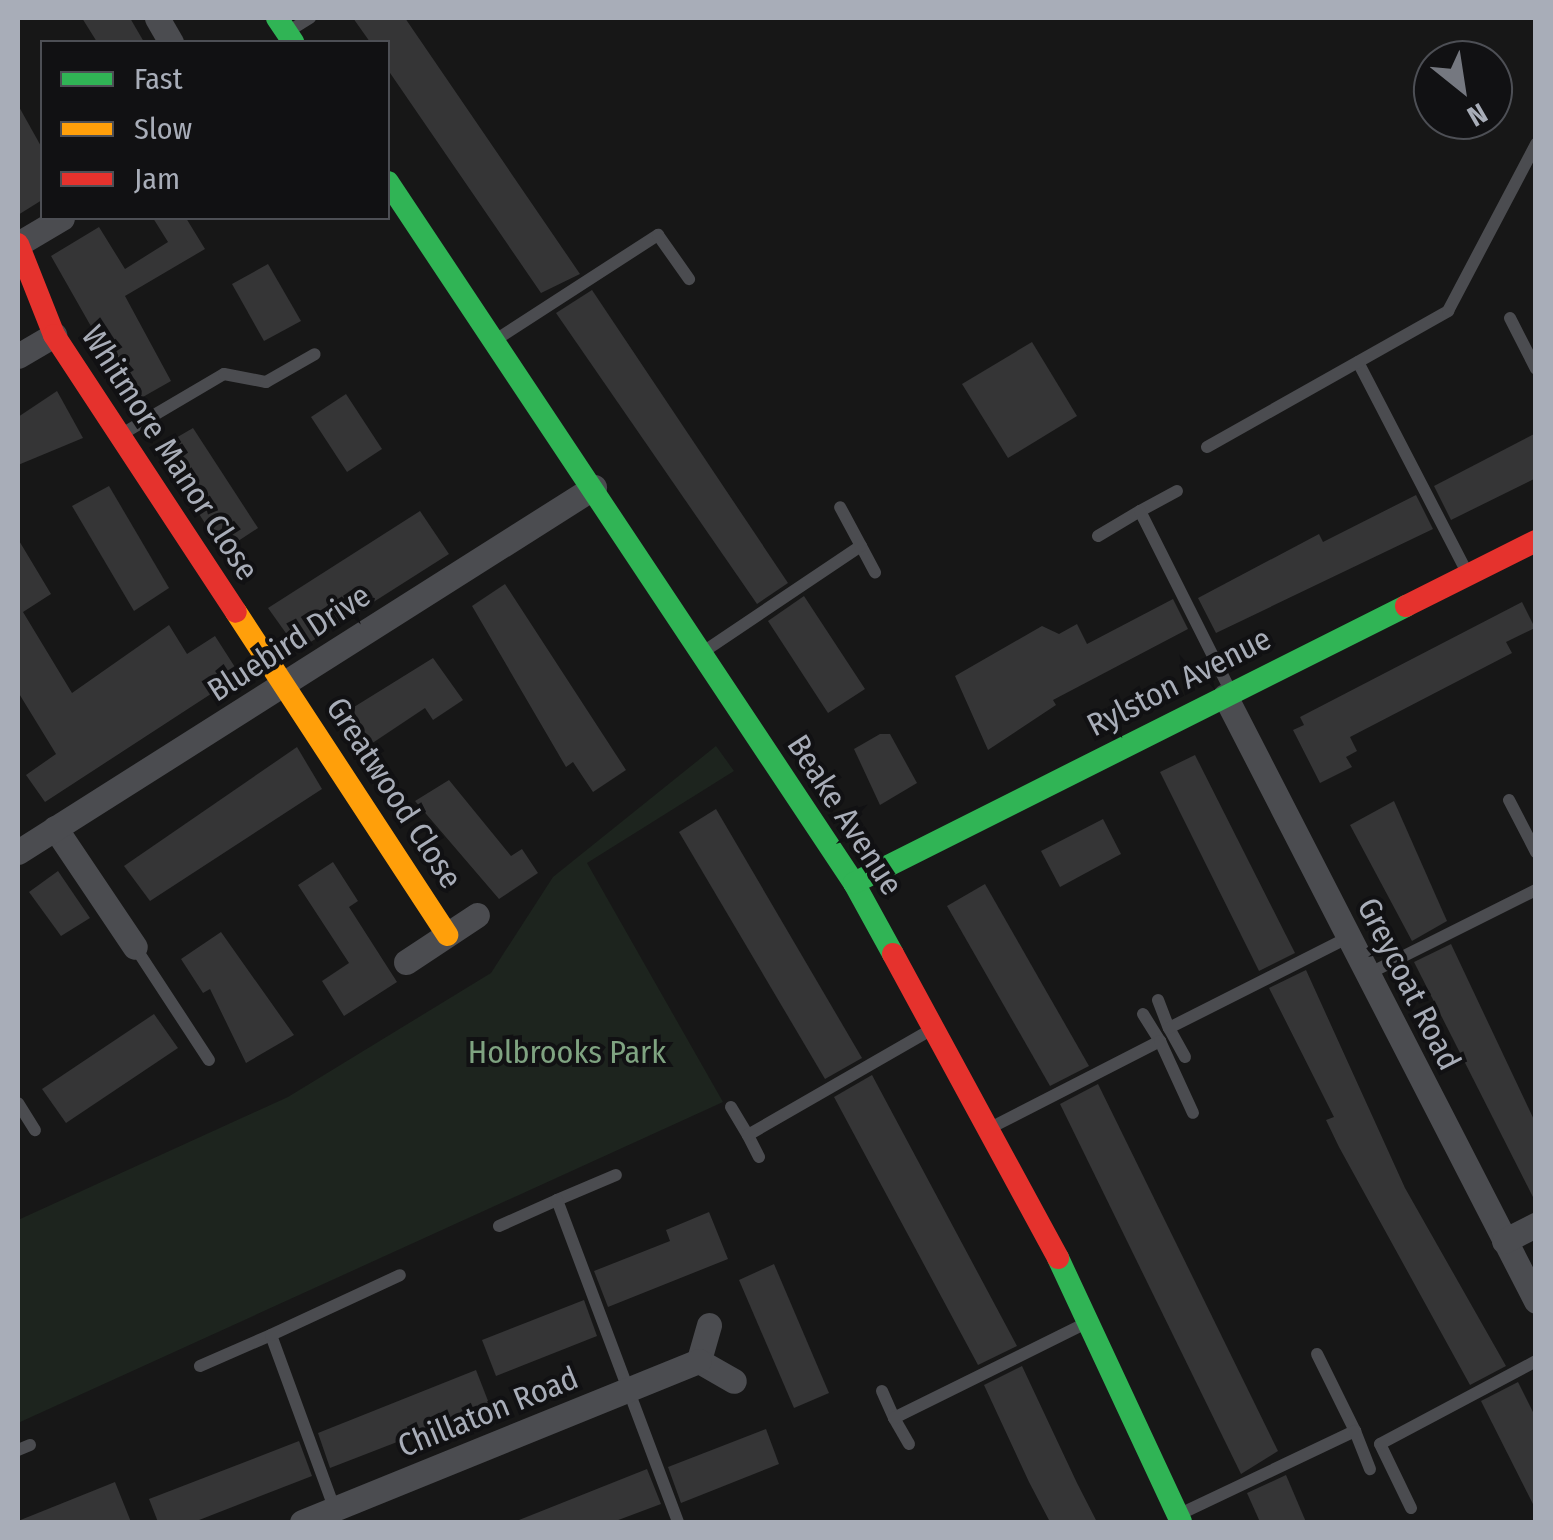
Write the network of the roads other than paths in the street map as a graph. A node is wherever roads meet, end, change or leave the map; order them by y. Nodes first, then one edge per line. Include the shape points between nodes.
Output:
1 (157, 18) edge
2 (310, 18) edge
3 (286, 31) edge
4 (170, 40) edge
5 (1536, 144) edge
6 (390, 185) edge
7 (59, 220) edge
8 (18, 244) edge
9 (689, 279) dead end
10 (1510, 318) dead end
11 (54, 335) junction
12 (495, 340) junction
13 (315, 354) dead end
14 (18, 356) edge
15 (1358, 362) junction
16 (1536, 368) edge
17 (120, 436) junction
18 (1207, 448) dead end
19 (594, 487) junction
20 (1176, 491) dead end
21 (840, 507) dead end
22 (1140, 511) junction
23 (1098, 536) dead end
24 (1536, 541) edge
25 (862, 546) junction
26 (875, 572) dead end
27 (1468, 574) junction
28 (701, 653) junction
29 (286, 686) junction
30 (1228, 694) junction
31 (1509, 800) dead end
32 (54, 828) junction
33 (22, 839) edge
34 (1536, 852) edge
35 (854, 884) junction
36 (1536, 890) edge
37 (477, 915) dead end
38 (446, 935) junction
39 (1349, 938) junction
40 (135, 947) joint
41 (406, 962) dead end
42 (1368, 974) junction
43 (1158, 1000) dead end
44 (1144, 1014) dead end
45 (936, 1027) junction
46 (1169, 1028) junction
47 (1160, 1041) junction
48 (1185, 1057) dead end
49 (210, 1060) dead end
50 (18, 1103) edge
51 (731, 1107) dead end
52 (1193, 1113) dead end
53 (990, 1128) junction
54 (36, 1130) dead end
55 (748, 1135) junction
56 (759, 1157) dead end
57 (616, 1176) dead end
58 (558, 1200) junction
59 (499, 1226) dead end
60 (1536, 1226) edge
61 (1504, 1241) junction
62 (400, 1275) dead end
63 (1536, 1301) edge
64 (1089, 1322) junction
65 (709, 1324) dead end
66 (271, 1335) junction
67 (1316, 1354) dead end
68 (699, 1361) junction
69 (1536, 1362) edge
70 (200, 1366) dead end
71 (734, 1381) dead end
72 (627, 1390) junction
73 (882, 1391) dead end
74 (894, 1418) junction
75 (1355, 1432) junction
76 (909, 1444) dead end
77 (1370, 1469) dead end
78 (1411, 1508) dead end
79 (344, 1512) edge
80 (1180, 1519) edge
81 (302, 1522) edge
82 (678, 1522) edge

1 - 4 street
2 - 3 lane
5 - 15 lane via 1448,310
6 - 12 street, Beake Avenue
7 - 8 street, Whitmore Manor Close
8 - 11 street, Whitmore Manor Close
9 - 12 lane via 658,235
10 - 16 lane
11 - 14 street
11 - 17 street, Whitmore Manor Close
12 - 19 street, Beake Avenue
13 - 17 lane via 266,382 224,374
15 - 18 lane
15 - 27 lane
17 - 29 street, Whitmore Manor Close
19 - 28 street, Beake Avenue
19 - 29 street, Bluebird Drive
20 - 22 lane
21 - 25 lane
22 - 23 lane
22 - 30 lane
24 - 27 street, Rylston Avenue
25 - 26 lane
25 - 28 lane
27 - 30 street, Rylston Avenue
28 - 35 street, Beake Avenue
29 - 32 street, Bluebird Drive
29 - 38 street, Greatwood Close
30 - 35 street, Rylston Avenue
30 - 39 street, Greycoat Road
31 - 34 lane
32 - 33 street, Bluebird Drive
32 - 40 street
35 - 45 street, Beake Avenue
36 - 42 lane
37 - 38 street, Greatwood Close
38 - 41 street, Greatwood Close
39 - 42 street, Greycoat Road
39 - 46 lane
40 - 49 lane via 150,980
42 - 61 street, Greycoat Road
43 - 46 lane
44 - 47 lane
45 - 53 street, Beake Avenue
45 - 55 lane
46 - 48 lane
47 - 52 lane
47 - 53 lane
50 - 54 lane
51 - 55 lane
53 - 64 street, Beake Avenue
55 - 56 lane
57 - 58 lane
58 - 59 lane
58 - 72 lane
60 - 61 street
61 - 63 street, Greycoat Road
62 - 66 lane
64 - 74 lane
64 - 80 street, Beake Avenue
65 - 68 street
66 - 70 lane
66 - 79 lane
67 - 75 lane
68 - 71 street
68 - 72 street, Chillaton Road
69 - 78 lane via 1380,1444
72 - 79 street, Chillaton Road
72 - 82 lane
73 - 74 lane
74 - 76 lane
75 - 77 lane
75 - 80 lane
79 - 81 street, Chillaton Road

